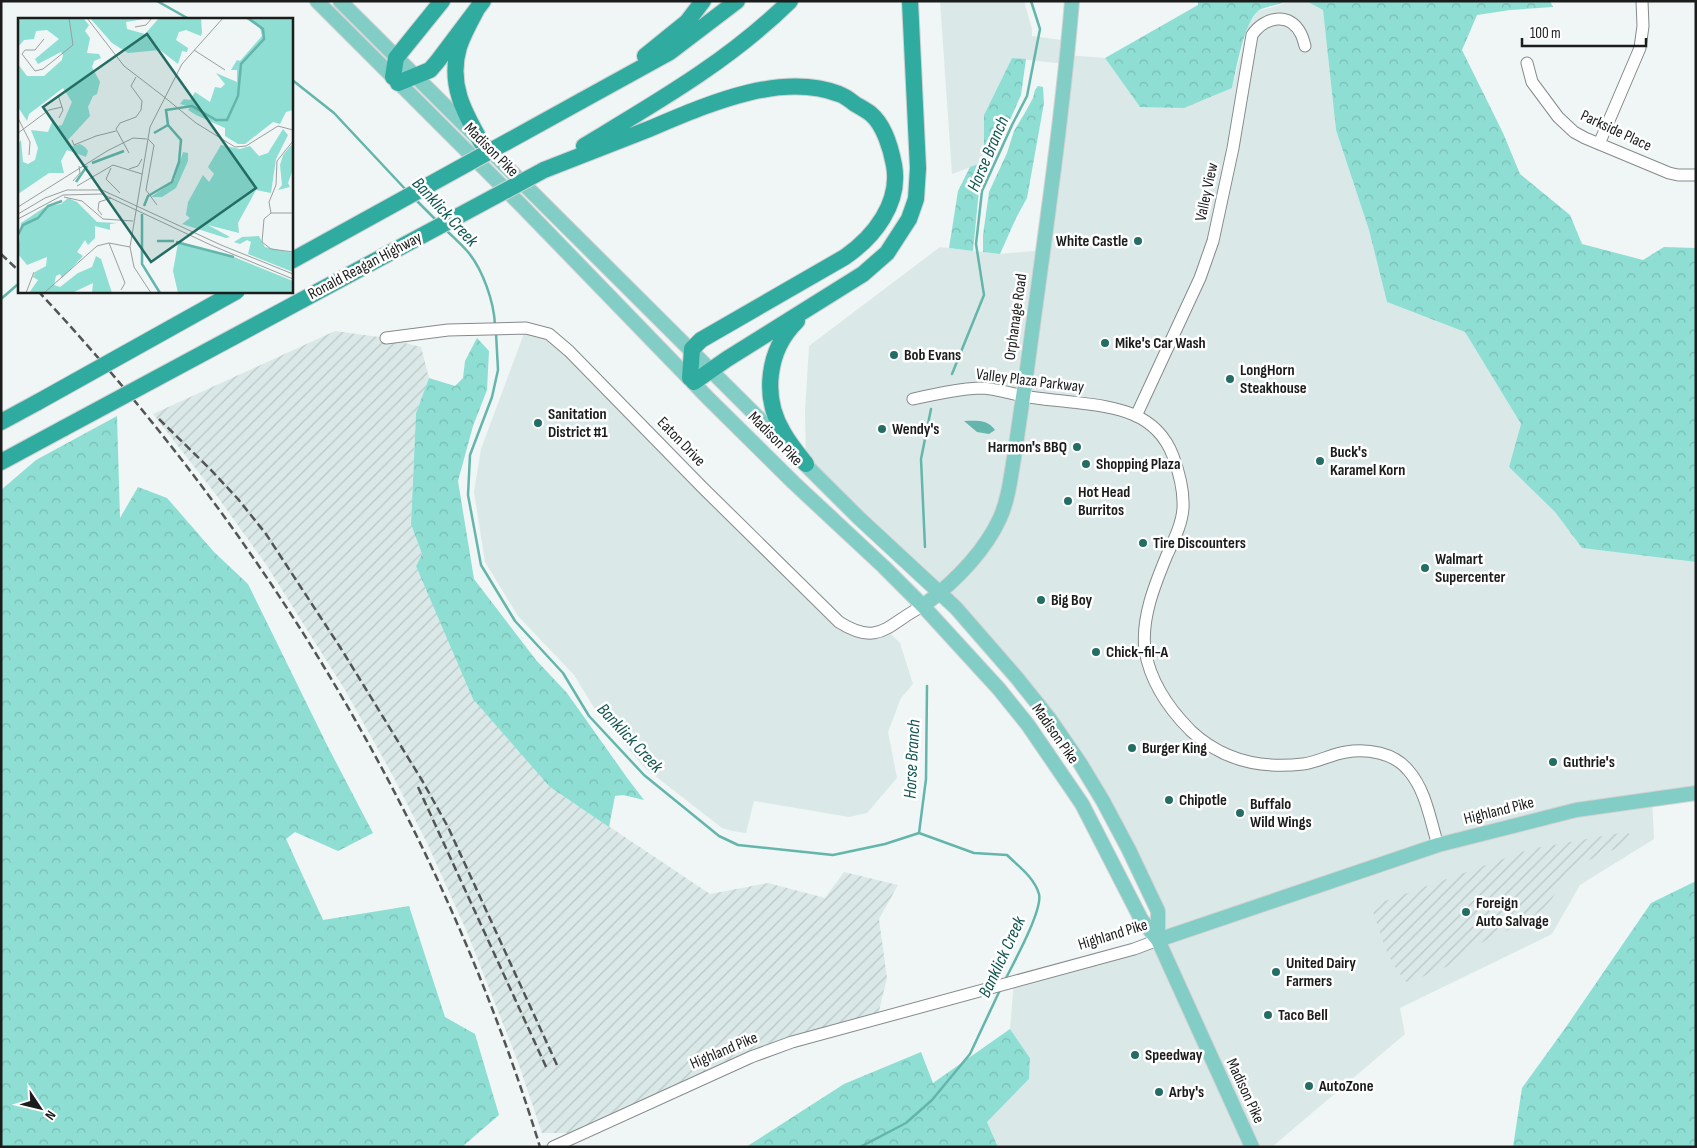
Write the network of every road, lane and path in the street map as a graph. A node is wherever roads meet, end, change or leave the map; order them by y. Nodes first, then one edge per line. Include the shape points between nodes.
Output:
1 (317, 1) edge
2 (340, 1) edge
3 (442, 1) edge
4 (703, 1) edge
5 (737, 1) edge
6 (790, 1) edge
7 (910, 1) edge
8 (1072, 1) edge
9 (1642, 1) edge
10 (479, 6) edge
11 (1305, 46) dead end
12 (396, 58) junction
13 (1527, 63) dead end
14 (415, 76) junction
15 (396, 80) junction
16 (616, 82) junction
17 (622, 132) junction
18 (482, 142) junction
19 (1600, 144) junction
20 (1696, 174) edge
21 (292, 260) edge
22 (235, 292) edge
23 (810, 308) junction
24 (386, 338) dead end
25 (692, 349) junction
26 (711, 371) junction
27 (692, 380) junction
28 (1024, 396) junction
29 (913, 399) dead end
30 (1136, 416) junction
31 (1, 422) edge
32 (1, 462) edge
33 (806, 464) junction
34 (940, 593) junction
35 (923, 606) junction
36 (1696, 793) edge
37 (1438, 845) junction
38 (1158, 940) junction
39 (552, 1147) edge
40 (1252, 1147) edge

1 - 15 main road, Madison Pike
2 - 12 main road, Madison Pike
3 - 12 highway
4 - 16 highway via 687,22
5 - 16 highway via 670,52
6 - 17 highway via 757,32
7 - 23 highway via 918,168 916,199 909,219 887,253 863,274
8 - 28 main road, Orphanage Road
9 - 19 street via 1640,48
10 - 14 highway via 430,70
10 - 18 highway via 459,46 456,72 464,112
11 - 30 street, Valley View via 1301,33 1282,19 1269,20 1258,26 1252,35 1234,148 1214,241
12 - 14 main road, Madison Pike
12 - 15 highway
13 - 19 street, Parkside Place via 1532,82 1558,117 1574,132
14 - 15 highway
14 - 18 main road, Madison Pike
15 - 27 main road, Madison Pike
16 - 21 highway, bridge
17 - 25 highway via 709,104 758,91 795,86 840,94 871,114 892,154 895,172 892,193 882,219 862,245 701,340
17 - 32 highway, Ronald Reagan Highway, bridge via 544,170
18 - 25 main road, Madison Pike
19 - 20 street, Parkside Place via 1669,173
22 - 31 highway, bridge
23 - 26 highway
23 - 33 highway via 794,323 778,347 770,380 770,399 776,419
24 - 35 street, Eaton Drive via 466,329 526,328 549,334 839,622 864,634 877,633
25 - 26 main road, Madison Pike
25 - 27 highway
26 - 27 highway
26 - 33 main road, Madison Pike
27 - 35 main road, Madison Pike
28 - 29 street, Valley Plaza Parkway via 980,388
28 - 30 street, Valley Plaza Parkway via 1119,408
28 - 34 main road, Orphanage Road via 1011,477 999,519 972,560
30 - 37 street, Valley Plaza Parkway via 1156,429 1169,447 1182,486 1183,509 1152,596 1145,632 1151,672 1171,708 1192,731 1232,758 1267,766 1304,764 1346,752 1366,751 1394,759 1407,768 1420,787
33 - 34 main road, Madison Pike
34 - 35 main road, Orphanage Road
34 - 38 main road, Madison Pike via 1017,678 1080,763 1129,850 1158,911
35 - 38 main road, Madison Pike via 1028,724 1082,804 1141,919
36 - 37 main road, Highland Pike via 1576,810
37 - 38 main road, Highland Pike
38 - 39 street, Highland Pike via 792,1042 751,1057
38 - 40 main road, Madison Pike

